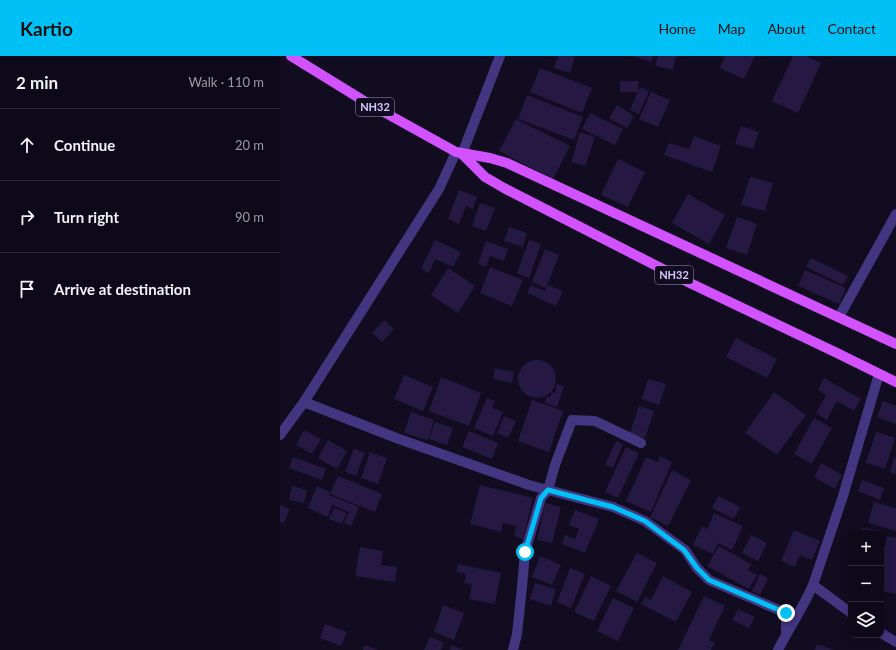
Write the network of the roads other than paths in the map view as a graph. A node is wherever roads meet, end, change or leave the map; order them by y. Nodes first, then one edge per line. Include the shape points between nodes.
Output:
1 (291, 56) edge
2 (500, 56) edge
3 (459, 153) junction
4 (896, 214) edge
5 (838, 317) junction
6 (896, 344) edge
7 (879, 374) junction
8 (896, 382) edge
9 (304, 402) junction
10 (280, 436) edge
11 (641, 443) dead end
12 (548, 490) junction
13 (813, 585) junction
14 (848, 611) edge
15 (786, 633) junction
16 (884, 635) edge
17 (896, 642) edge
18 (513, 650) edge
19 (778, 650) edge

1 - 3 main road, NH32 via 364,101
2 - 3 street
3 - 5 main road, NH32 via 507,163
3 - 7 main road, NH32 via 485,177 504,188 692,284
3 - 9 street via 439,189
4 - 5 street
5 - 6 main road, NH32
7 - 8 main road, NH32
7 - 13 street via 843,496
9 - 10 street
9 - 12 street via 406,441
11 - 12 street via 595,421 572,420
12 - 15 street via 613,507 645,521 684,550 709,580 786,613
12 - 18 street via 541,498 525,552 518,626
13 - 14 street
13 - 15 street
15 - 19 street
16 - 17 street

